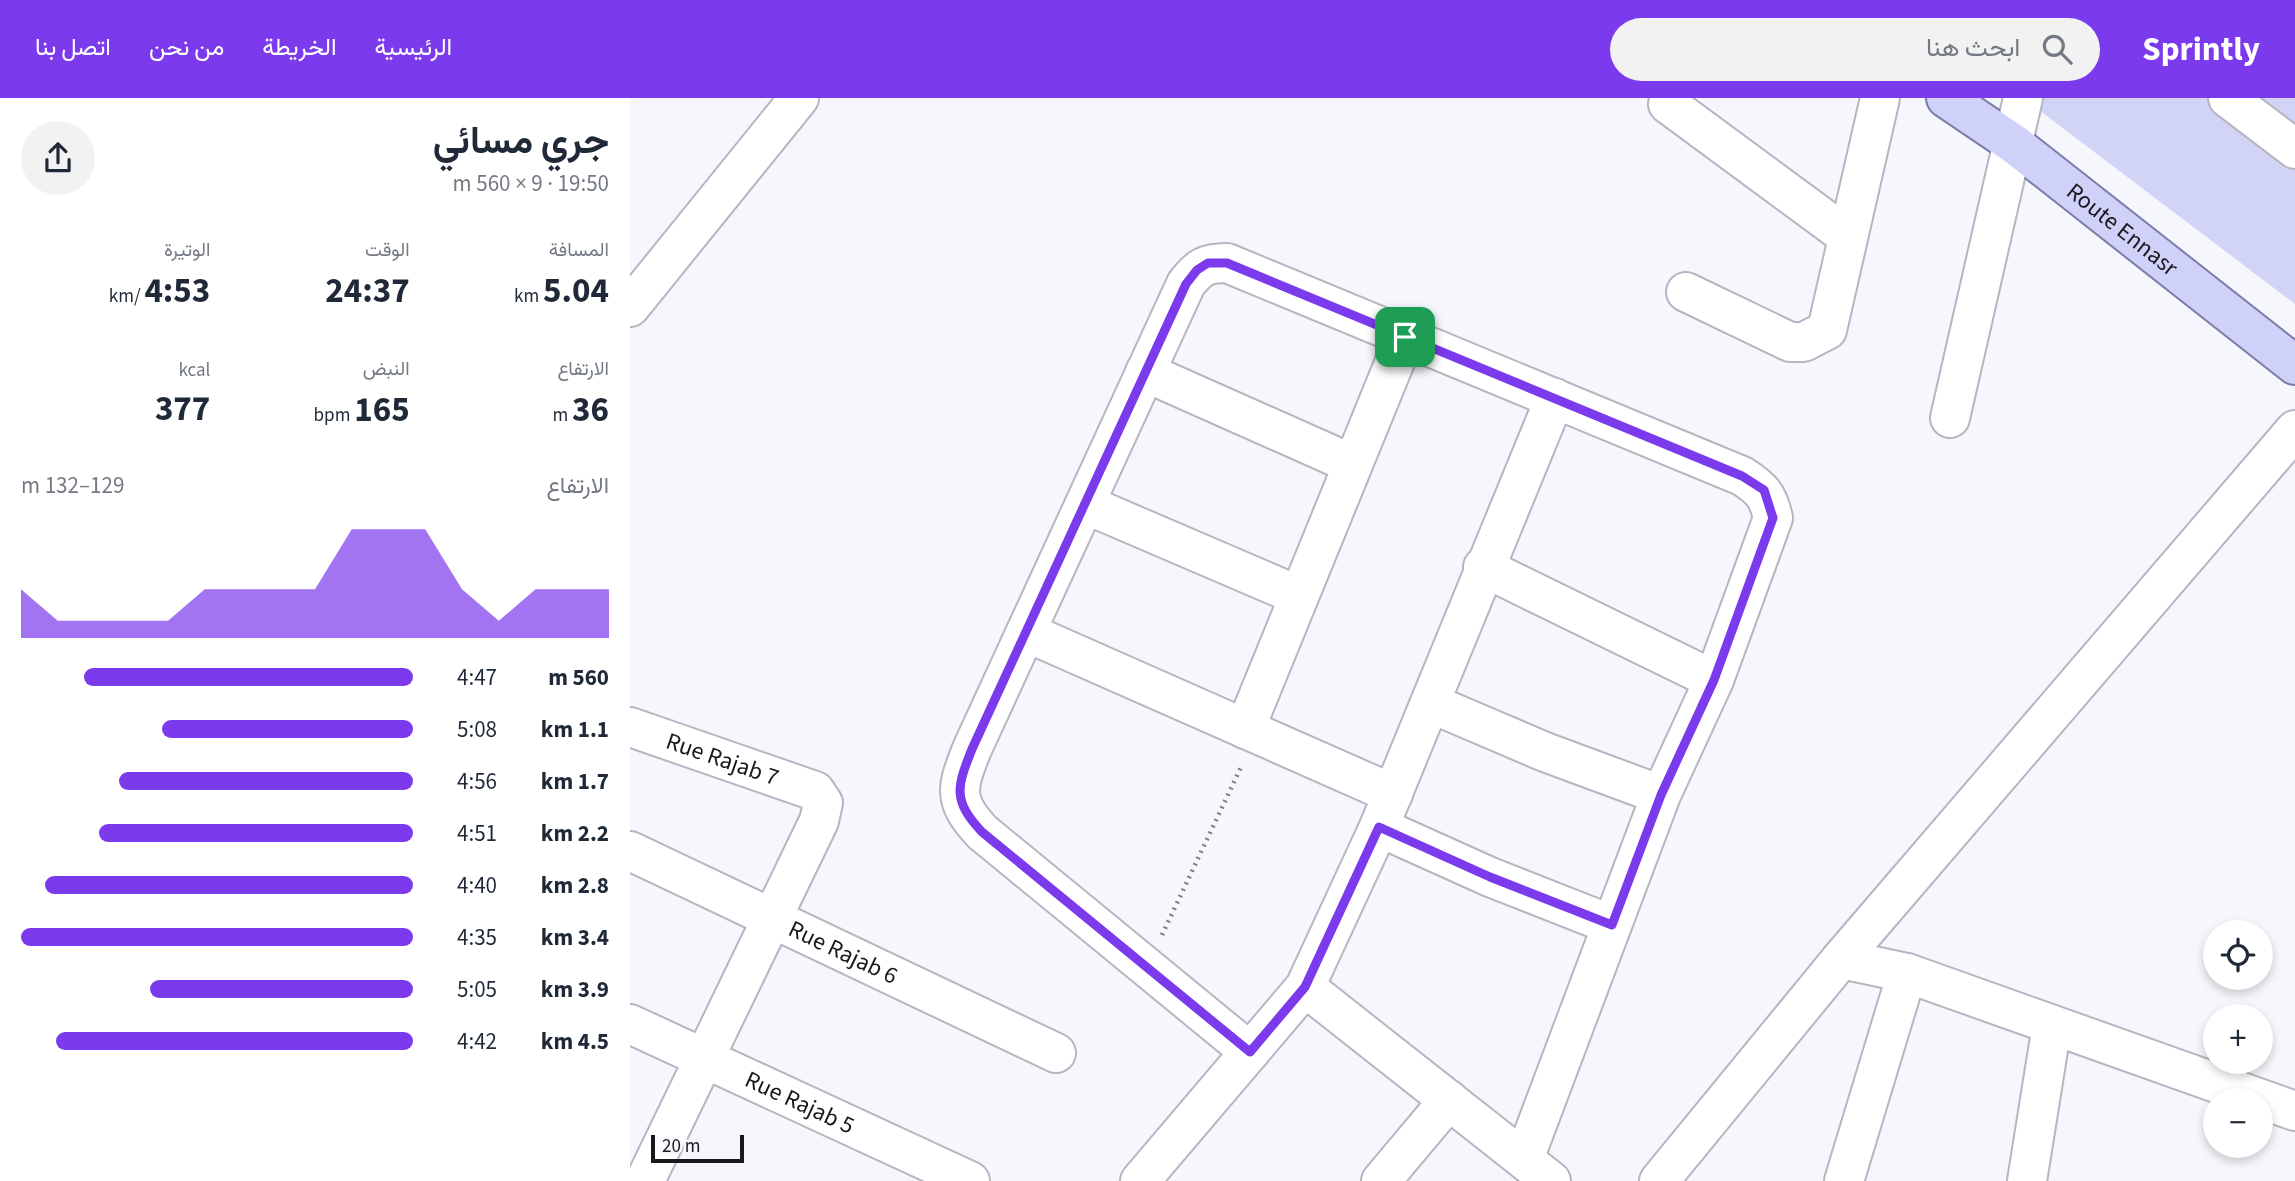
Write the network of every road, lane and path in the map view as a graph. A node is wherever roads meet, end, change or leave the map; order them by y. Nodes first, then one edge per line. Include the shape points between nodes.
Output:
1 (799, 98) edge
2 (1880, 98) edge
3 (1946, 98) edge
4 (2023, 98) edge
5 (2228, 98) edge
6 (1668, 104) dead end
7 (2014, 144) junction
8 (2295, 149) edge
9 (1847, 236) junction
10 (1686, 292) dead end
11 (630, 307) edge
12 (1405, 337) junction
13 (2295, 365) edge
14 (1145, 372) junction
15 (1555, 398) junction
16 (1950, 418) dead end
17 (2295, 430) edge
18 (1352, 464) junction
19 (1085, 503) junction
20 (1483, 567) junction
21 (1297, 595) junction
22 (1026, 632) junction
23 (1714, 680) junction
24 (1430, 703) junction
25 (630, 727) edge
26 (1251, 731) junction
27 (1661, 795) junction
28 (1386, 810) junction
29 (630, 851) edge
30 (774, 919) junction
31 (1612, 925) junction
32 (1840, 959) junction
33 (1147, 968) junction
34 (1907, 973) junction
35 (1305, 987) junction
36 (630, 1024) edge
37 (2052, 1025) junction
38 (1250, 1052) junction
39 (1056, 1053) dead end
40 (704, 1058) junction
41 (1449, 1100) junction
42 (2295, 1111) edge
43 (1538, 1170) edge
44 (630, 1176) edge
45 (643, 1181) edge
46 (970, 1181) edge
47 (1140, 1181) edge
48 (1381, 1181) edge
49 (1659, 1181) edge
50 (1844, 1181) edge
51 (2027, 1181) edge

1 - 11 street
2 - 9 street
3 - 7 main road, Route Ennasr
4 - 7 street
5 - 8 street
6 - 9 street
7 - 13 main road, Route Ennasr
7 - 16 street
9 - 10 street via 1827,330 1815,339 1790,342
12 - 14 street via 1227,263 1208,263 1186,284
12 - 15 street
12 - 18 street
14 - 18 street
14 - 19 street
15 - 20 street
15 - 23 street via 1742,476 1764,490 1773,518
17 - 32 street
18 - 21 street
19 - 21 street
19 - 22 street
20 - 23 street
20 - 24 street
21 - 26 street
22 - 26 street
22 - 33 street via 968,759 959,798 966,815 982,832
23 - 27 street
24 - 27 street
24 - 28 street
25 - 30 street, Rue Rajab 7 via 815,791 823,803 822,812
26 - 28 street
26 - 33 path
27 - 31 street
28 - 31 street via 1490,877
28 - 35 street
29 - 30 street, Rue Rajab 6
30 - 39 street, Rue Rajab 6
30 - 40 street
31 - 43 street
32 - 34 street
32 - 49 street
33 - 38 street
34 - 37 street
34 - 50 street
35 - 38 street
35 - 41 street
36 - 40 street, Rue Rajab 5
37 - 42 street
37 - 51 street
38 - 47 street
40 - 45 street
40 - 46 street, Rue Rajab 5
41 - 43 street
41 - 48 street
44 - 45 street

